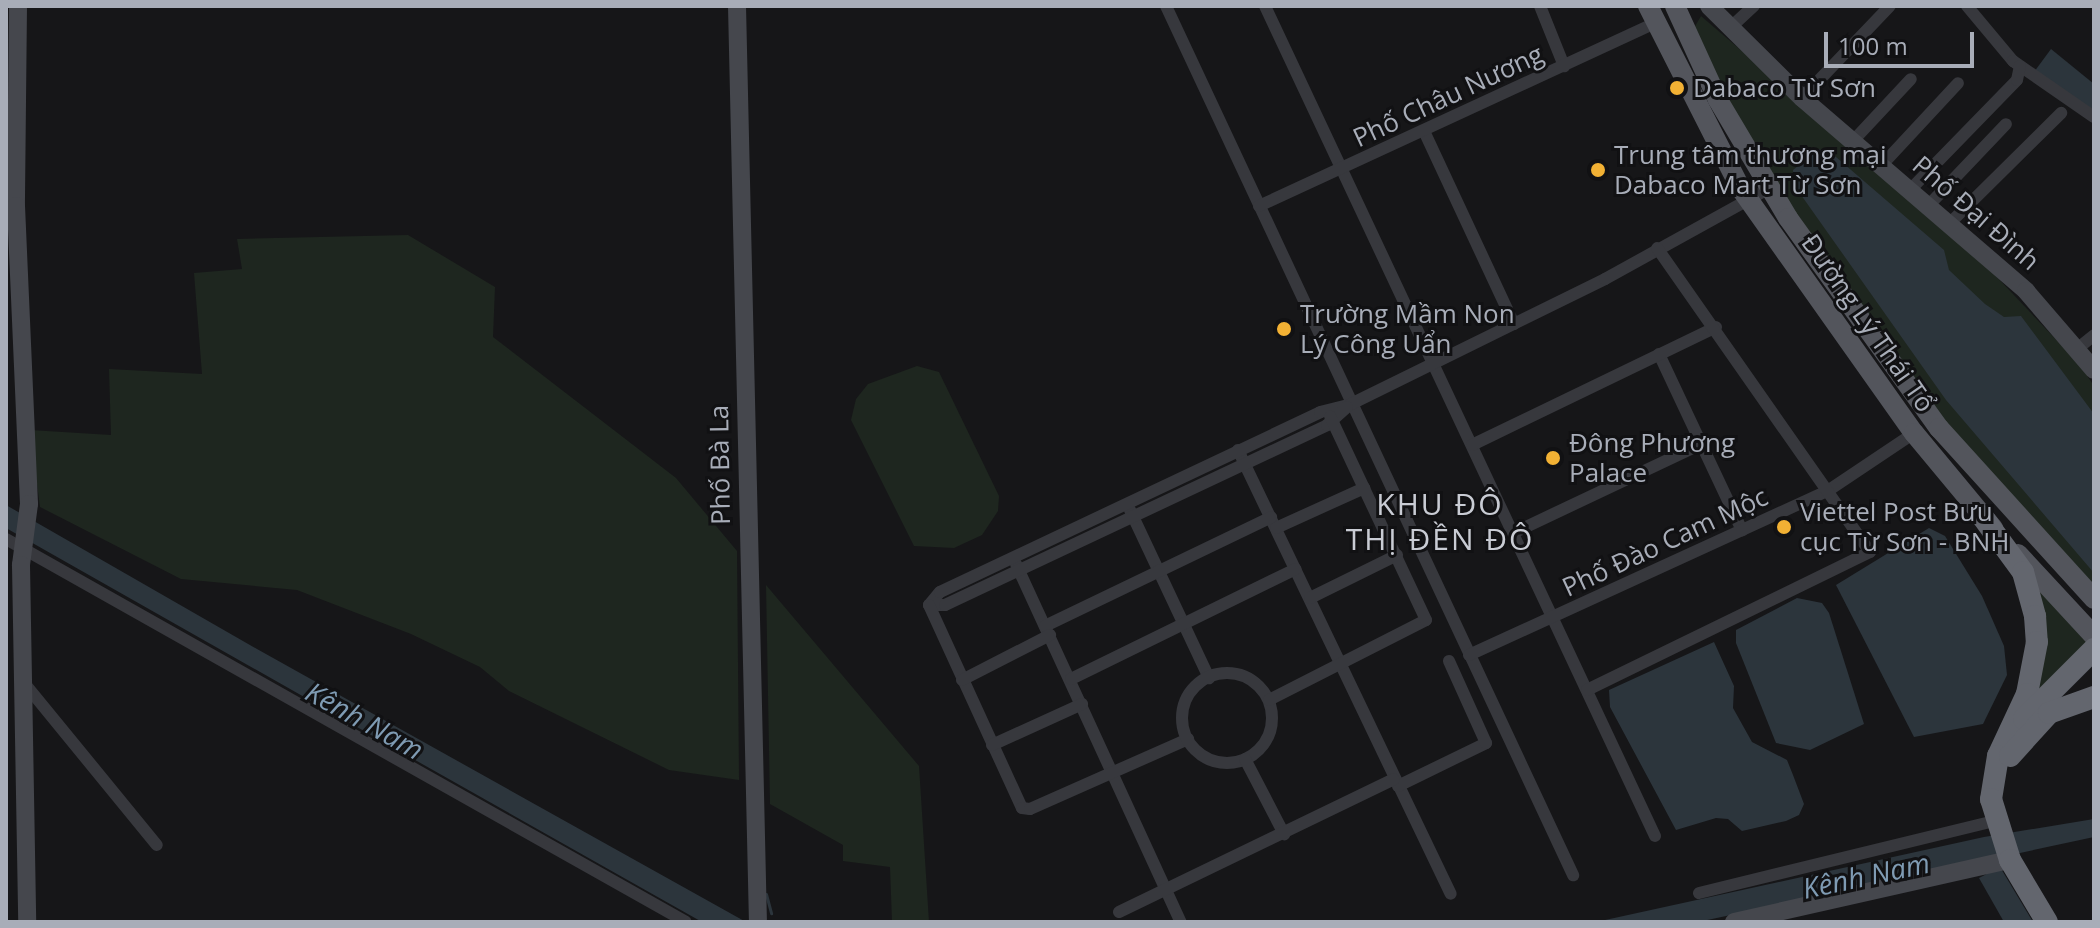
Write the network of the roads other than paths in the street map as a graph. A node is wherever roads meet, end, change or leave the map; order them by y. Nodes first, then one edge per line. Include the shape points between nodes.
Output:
1 (18, 6) edge
2 (737, 6) edge
3 (1166, 6) edge
4 (1265, 6) edge
5 (1540, 6) edge
6 (1675, 6) edge
7 (1709, 6) edge
8 (1754, 6) edge
9 (1890, 6) edge
10 (1967, 6) edge
11 (1652, 14) edge
12 (1730, 28) junction
13 (1564, 66) junction
14 (2020, 66) junction
15 (1911, 79) dead end
16 (1958, 83) dead end
17 (1802, 98) junction
18 (2061, 113) dead end
19 (2094, 117) edge
20 (2006, 124) dead end
21 (1424, 131) junction
22 (1852, 142) junction
23 (1881, 166) junction
24 (1342, 170) junction
25 (1768, 189) junction
26 (1910, 190) junction
27 (1749, 200) junction
28 (1259, 206) junction
29 (1928, 206) junction
30 (1949, 224) junction
31 (1657, 248) junction
32 (1514, 324) junction
33 (1716, 327) junction
34 (2094, 335) edge
35 (2077, 349) junction
36 (1659, 354) junction
37 (1433, 363) junction
38 (2094, 370) edge
39 (1351, 404) junction
40 (1329, 415) junction
41 (1914, 433) junction
42 (1701, 444) junction
43 (1472, 445) junction
44 (1238, 450) junction
45 (1245, 464) junction
46 (1364, 488) junction
47 (1829, 490) junction
48 (1127, 503) junction
49 (1133, 516) junction
50 (1982, 516) junction
51 (1273, 523) junction
52 (1742, 530) junction
53 (1513, 533) junction
54 (17, 544) edge
55 (1397, 555) junction
56 (1013, 557) junction
57 (1296, 569) junction
58 (1019, 570) junction
59 (1159, 571) junction
60 (1310, 598) junction
61 (2094, 599) edge
62 (929, 605) junction
63 (1553, 617) junction
64 (1184, 624) junction
65 (1048, 630) junction
66 (14, 631) edge
67 (2094, 636) edge
68 (2094, 649) edge
69 (1469, 655) junction
70 (1449, 661) dead end
71 (1342, 664) junction
72 (1209, 678) junction
73 (1071, 679) junction
74 (962, 680) junction
75 (25, 684) junction
76 (1587, 690) junction
77 (2094, 697) edge
78 (1269, 700) junction
79 (1082, 704) junction
80 (2011, 731) junction
81 (1188, 739) junction
82 (992, 745) junction
83 (1245, 759) junction
84 (1114, 772) junction
85 (1396, 782) junction
86 (2000, 822) junction
87 (1284, 834) junction
88 (1655, 836) dead end
89 (157, 845) dead end
90 (2016, 862) junction
91 (1573, 875) dead end
92 (1168, 892) junction
93 (1699, 893) dead end
94 (1451, 894) dead end
95 (1119, 912) dead end
96 (761, 918) edge
97 (27, 922) edge
98 (686, 922) edge
99 (1181, 922) edge
100 (1734, 922) edge
101 (2047, 922) edge
102 (2059, 922) edge

1 - 54 street via 16,206 29,504
2 - 96 street, Phố Bà La
3 - 28 street
4 - 24 street
5 - 13 street
6 - 25 main road, Đường Lý Thái Tổ via 1718,100
7 - 12 street, Phố Đại Đình
8 - 12 street
9 - 17 street
10 - 14 street
11 - 13 street, Phố Châu Nương
11 - 27 main road, Đường Lý Thái Tổ
12 - 17 street, Phố Đại Đình
13 - 21 street, Phố Châu Nương
14 - 19 street
14 - 26 street via 2017,80
15 - 22 street
16 - 23 street
17 - 22 street, Phố Đại Đình
18 - 30 street
20 - 29 street
21 - 24 street, Phố Châu Nương
21 - 32 street
22 - 23 street, Phố Đại Đình
23 - 26 street, Phố Đại Đình
24 - 28 street, Phố Châu Nương
24 - 37 street
25 - 27 street
25 - 61 main road, Đường Lý Thái Tổ via 1939,428
26 - 29 street, Phố Đại Đình
27 - 31 street
27 - 41 main road, Đường Lý Thái Tổ
28 - 39 street
29 - 30 street, Phố Đại Đình
30 - 35 street, Phố Đại Đình via 2026,291
31 - 32 street
31 - 33 street
32 - 37 street
33 - 36 street
33 - 47 street
34 - 35 street
35 - 38 street, Phố Đại Đình
36 - 42 street
36 - 43 street
37 - 39 street
37 - 43 street
39 - 40 street
39 - 69 street
40 - 44 street
40 - 45 street
40 - 46 street
41 - 47 street, Phố Đào Cam Mộc
41 - 50 main road, Đường Lý Thái Tổ
42 - 52 street
42 - 53 street
43 - 53 street
44 - 45 street
44 - 48 street
45 - 49 street
45 - 51 street
46 - 51 street
46 - 55 street
47 - 52 street, Phố Đào Cam Mộc
47 - 76 street via 1870,552
48 - 49 street
48 - 56 street
49 - 58 street
49 - 59 street
50 - 67 main road, Đường Lý Thái Tổ
50 - 80 highway via 2023,572 2035,616 2034,664
51 - 57 street
51 - 59 street
52 - 63 street, Phố Đào Cam Mộc
53 - 63 street
54 - 66 street
54 - 98 street
55 - 60 street
55 - 71 street via 1426,620
56 - 58 street
56 - 62 street via 940,592
57 - 60 street
57 - 64 street
58 - 62 street via 945,605
58 - 65 street
59 - 64 street
59 - 65 street
60 - 71 street
62 - 74 street
63 - 69 street, Phố Đào Cam Mộc
63 - 76 street
64 - 72 street
64 - 73 street
65 - 73 street
65 - 74 street
66 - 75 street
68 - 80 highway
69 - 91 street
70 - 85 street via 1486,743
71 - 78 street
71 - 85 street
72 - 78 street via 1240,675
72 - 81 street via 1187,699 1183,724
73 - 79 street
74 - 82 street
75 - 89 street
75 - 97 street
76 - 88 street
77 - 86 highway via 2049,713 2016,746 2002,784
78 - 83 street via 1268,737
79 - 82 street
79 - 84 street
80 - 86 highway via 1991,780
81 - 83 street via 1214,761
81 - 84 street
82 - 84 street via 1022,808
83 - 87 street
84 - 92 street
85 - 87 street
85 - 94 street
86 - 90 highway
86 - 93 street
87 - 92 street
90 - 100 street
90 - 101 highway
90 - 102 highway
92 - 95 street
92 - 99 street

